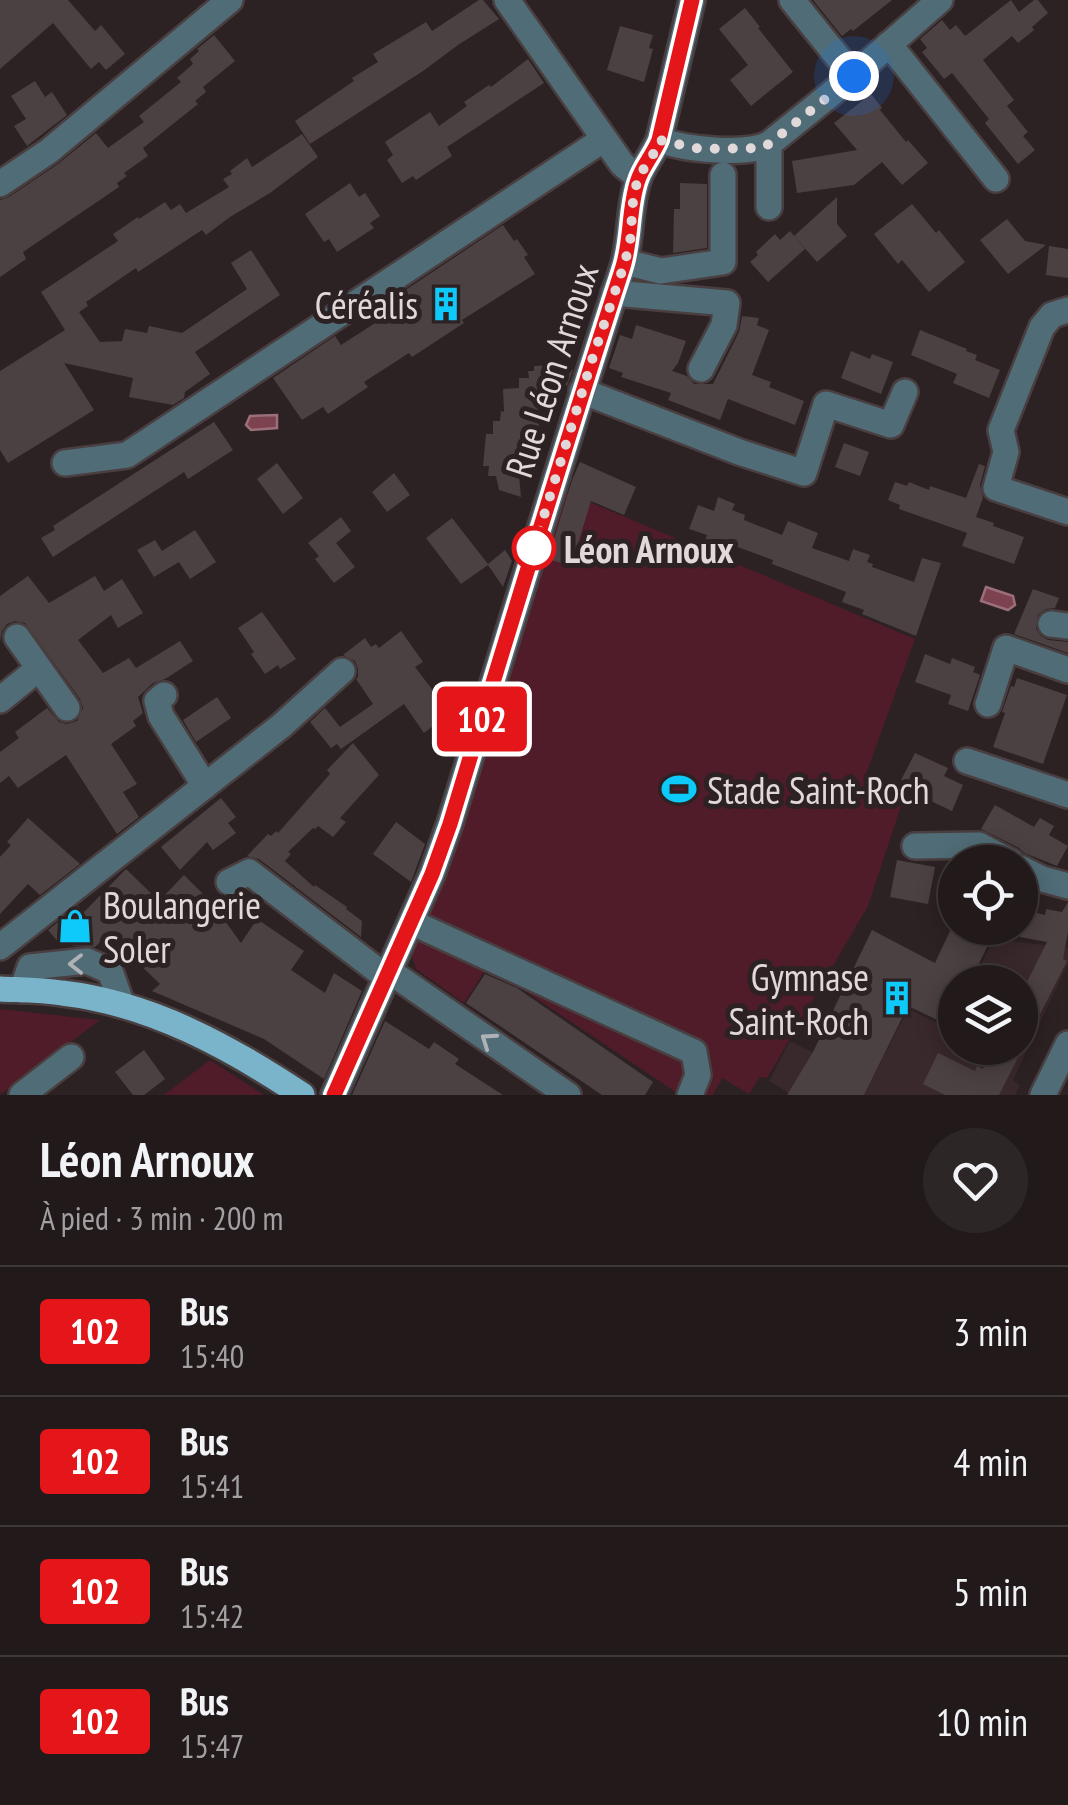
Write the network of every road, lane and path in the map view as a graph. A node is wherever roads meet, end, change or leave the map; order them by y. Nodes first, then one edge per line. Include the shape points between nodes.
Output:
1 (230, 0) edge
2 (507, 0) edge
3 (692, 0) edge
4 (792, 0) edge
5 (940, 0) edge
6 (888, 44) junction
7 (854, 76) junction
8 (604, 139) junction
9 (659, 140) junction
10 (769, 144) junction
11 (723, 175) dead end
12 (638, 177) junction
13 (996, 179) dead end
14 (0, 184) edge
15 (769, 207) dead end
16 (624, 262) junction
17 (614, 293) junction
18 (1068, 310) edge
19 (701, 369) dead end
20 (582, 391) junction
21 (905, 392) dead end
22 (65, 462) dead end
23 (1068, 512) edge
24 (17, 636) dead end
25 (38, 669) junction
26 (1068, 670) edge
27 (342, 671) dead end
28 (164, 695) dead end
29 (0, 700) edge
30 (988, 704) dead end
31 (67, 708) dead end
32 (968, 761) dead end
33 (205, 786) junction
34 (1068, 795) edge
35 (915, 846) dead end
36 (938, 846) edge
37 (1038, 877) edge
38 (229, 882) dead end
39 (1068, 886) edge
40 (411, 922) junction
41 (0, 946) edge
42 (388, 974) junction
43 (11, 990) edge
44 (122, 1005) junction
45 (1068, 1044) edge
46 (71, 1057) dead end
47 (22, 1095) edge
48 (302, 1095) edge
49 (334, 1095) edge
50 (568, 1095) edge
51 (690, 1095) edge
52 (1043, 1095) edge

1 - 14 street
2 - 8 street
3 - 9 street, Rue Léon Arnoux
4 - 7 street
5 - 6 street
6 - 7 street
6 - 13 street
7 - 10 street
8 - 12 street
8 - 22 street via 127,455
9 - 10 street via 700,149
9 - 12 street, Rue Léon Arnoux
10 - 15 street
11 - 16 street via 723,262 661,271
12 - 16 street, Rue Léon Arnoux
16 - 17 street, Rue Léon Arnoux
17 - 19 street via 727,303 724,325
17 - 20 street, Rue Léon Arnoux
18 - 23 street via 1042,327 1001,430 1006,452 996,488
20 - 21 street via 804,473 826,404 891,425
20 - 40 street, Rue Léon Arnoux via 450,824
24 - 25 street
25 - 29 street
25 - 31 street
26 - 30 street via 1006,648
27 - 33 street
28 - 33 street via 157,701 161,716
32 - 34 street
33 - 41 street
35 - 36 street
37 - 39 street
38 - 42 street via 249,872
40 - 42 street, Rue Léon Arnoux
40 - 51 street via 694,1052 698,1075
42 - 49 street, Rue Léon Arnoux
50 -> 42 street
43 - 44 main road
44 -> 43 street via 110,972 87,962 30,967
44 - 48 main road via 198,1034
45 - 52 street
46 - 47 street

